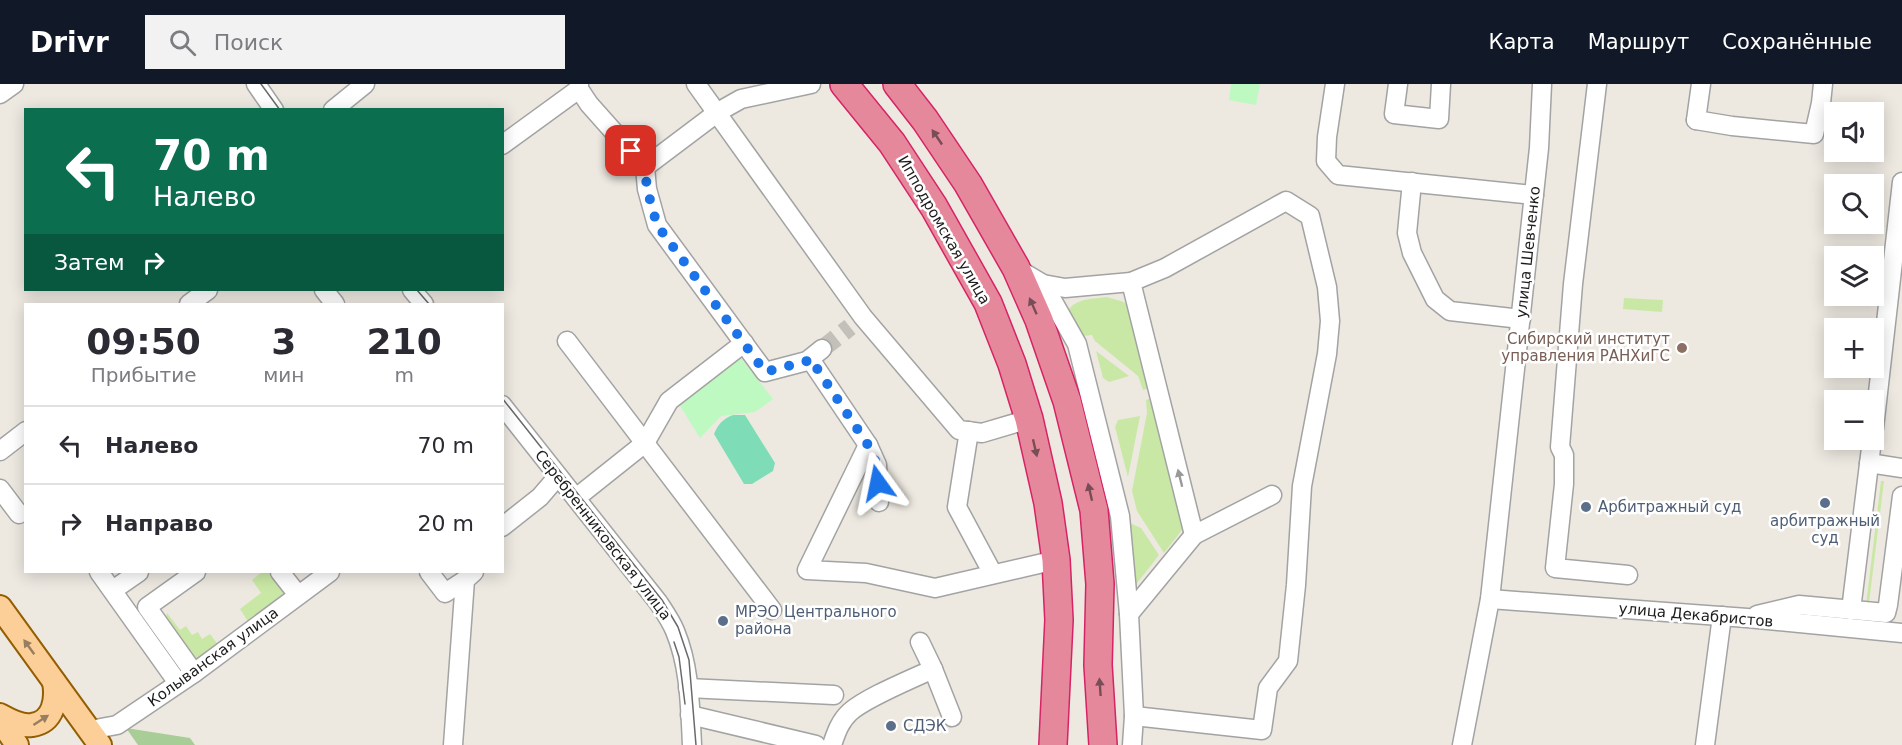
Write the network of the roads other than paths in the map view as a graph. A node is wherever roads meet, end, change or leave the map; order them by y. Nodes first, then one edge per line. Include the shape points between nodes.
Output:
1 (256, 84) edge
2 (365, 84) edge
3 (696, 84) edge
4 (810, 84) edge
5 (843, 84) edge
6 (897, 84) edge
7 (1335, 84) edge
8 (1398, 84) edge
9 (1442, 84) edge
10 (1542, 84) edge
11 (1597, 84) edge
12 (1822, 84) edge
13 (579, 86) edge
14 (1701, 87) edge
15 (273, 108) edge
16 (335, 108) edge
17 (718, 112) junction
18 (504, 143) edge
19 (645, 167) junction
20 (1412, 182) junction
21 (1902, 182) edge
22 (1534, 195) junction
23 (1016, 268) junction
24 (1131, 282) junction
25 (1043, 284) junction
26 (207, 291) edge
27 (325, 291) edge
28 (413, 291) edge
29 (190, 303) edge
30 (334, 303) edge
31 (423, 303) edge
32 (1521, 320) junction
33 (567, 340) dead end
34 (744, 343) junction
35 (1051, 352) junction
36 (1012, 364) junction
37 (1878, 390) edge
38 (1029, 419) junction
39 (508, 425) edge
40 (969, 431) junction
41 (24, 433) edge
42 (645, 443) junction
43 (868, 445) junction
44 (1871, 450) edge
45 (0, 451) edge
46 (1869, 463) junction
47 (1902, 468) edge
48 (558, 476) junction
49 (0, 489) edge
50 (1272, 495) dead end
51 (1902, 496) edge
52 (576, 498) junction
53 (879, 502) dead end
54 (19, 514) dead end
55 (504, 525) edge
56 (1194, 535) junction
57 (1056, 560) junction
58 (100, 573) edge
59 (138, 573) edge
60 (195, 573) edge
61 (281, 573) edge
62 (329, 573) edge
63 (430, 573) edge
64 (993, 574) junction
65 (1628, 574) dead end
66 (470, 576) edge
67 (113, 590) junction
68 (298, 595) junction
69 (1490, 599) junction
70 (0, 608) edge
71 (772, 610) dead end
72 (1851, 610) junction
73 (1717, 613) junction
74 (1129, 614) junction
75 (1747, 618) junction
76 (1902, 633) edge
77 (920, 642) dead end
78 (933, 669) junction
79 (194, 673) junction
80 (54, 682) junction
81 (178, 682) junction
82 (688, 688) junction
83 (834, 695) dead end
84 (0, 715) edge
85 (690, 715) junction
86 (1134, 716) junction
87 (952, 717) dead end
88 (0, 720) edge
89 (1242, 736) edge
90 (1101, 737) edge
91 (95, 738) edge
92 (1053, 743) edge
93 (17, 745) edge
94 (453, 745) edge
95 (692, 745) edge
96 (816, 745) edge
97 (832, 745) edge
98 (1132, 745) edge
99 (1462, 745) edge
100 (1705, 745) edge

1 - 15 street
2 - 16 street
3 - 17 street
4 - 17 street via 741,99
5 - 36 highway, Ипподромская улица via 892,143 934,207 988,303
23 -> 6 highway via 968,184
7 - 20 street via 1326,161 1338,175
8 - 9 street via 1394,114 1439,119
10 - 22 street, улица Шевченко
11 - 65 street via 1572,295 1560,447 1564,455 1564,484 1555,568
12 - 14 street via 1814,134 1696,120
13 - 18 street
13 - 19 street via 589,104
17 - 19 street
17 - 40 street via 857,322 959,430
19 - 34 street via 657,225
20 - 22 street
20 - 32 street via 1407,234 1435,299 1450,311
21 - 37 street
22 - 32 street, улица Шевченко
23 - 25 street
35 -> 23 highway
24 - 25 street via 1065,288
56 -> 24 street
24 - 89 street via 1165,268 1286,201 1310,216 1327,287 1330,321 1328,354 1302,486 1288,661 1268,688 1262,730
25 - 74 street via 1077,344 1120,516
26 - 29 street
27 - 30 street
28 - 31 street
32 - 69 street, улица Шевченко
33 - 42 street
34 - 42 street via 669,401
34 - 43 street via 765,372 807,361 816,354
35 - 36 highway
90 -> 35 highway via 1100,584 1094,510
36 - 38 highway, Ипподромская улица
38 - 40 street via 982,433
38 -> 57 highway, Ипподромская улица
39 - 48 street, Серебренниковская улица
40 - 64 street via 957,507
41 - 45 street
42 - 52 street
42 - 71 street
43 - 53 street via 877,465
43 - 64 street via 807,570 866,573 935,588
44 - 46 street
46 - 47 street
46 - 72 street
48 - 52 street, Серебренниковская улица
48 - 55 street via 540,497
49 - 54 street
50 - 56 street
51 - 72 street via 1888,610 1882,614
52 - 82 street, Серебренниковская улица via 674,628
56 - 74 street
57 - 64 street
57 - 92 highway, Ипподромская улица via 1059,620
58 - 67 street
59 - 67 street
60 - 79 street via 147,608
61 - 68 street
62 - 68 street, Колыванская улица
63 - 66 street via 445,593
66 - 94 street
67 - 81 street
68 - 79 street, Колыванская улица
69 - 73 street, улица Декабристов
69 - 99 street, улица Шевченко
80 -> 70 main road
72 - 75 street via 1800,605
73 - 75 street, улица Декабристов
73 - 100 street
74 - 86 street
75 - 76 street, улица Декабристов
77 - 78 street
78 - 87 street
78 - 97 street via 849,712
79 - 81 street, Колыванская улица
84 -> 80 main road via 16,723 33,725 47,717 55,706
80 - 91 main road
81 - 91 street, Колыванская улица
82 - 83 street
82 - 85 street, Серебренниковская улица
85 - 95 street, Серебренниковская улица
85 - 96 street
86 - 89 street
86 - 98 street
88 - 93 main road

